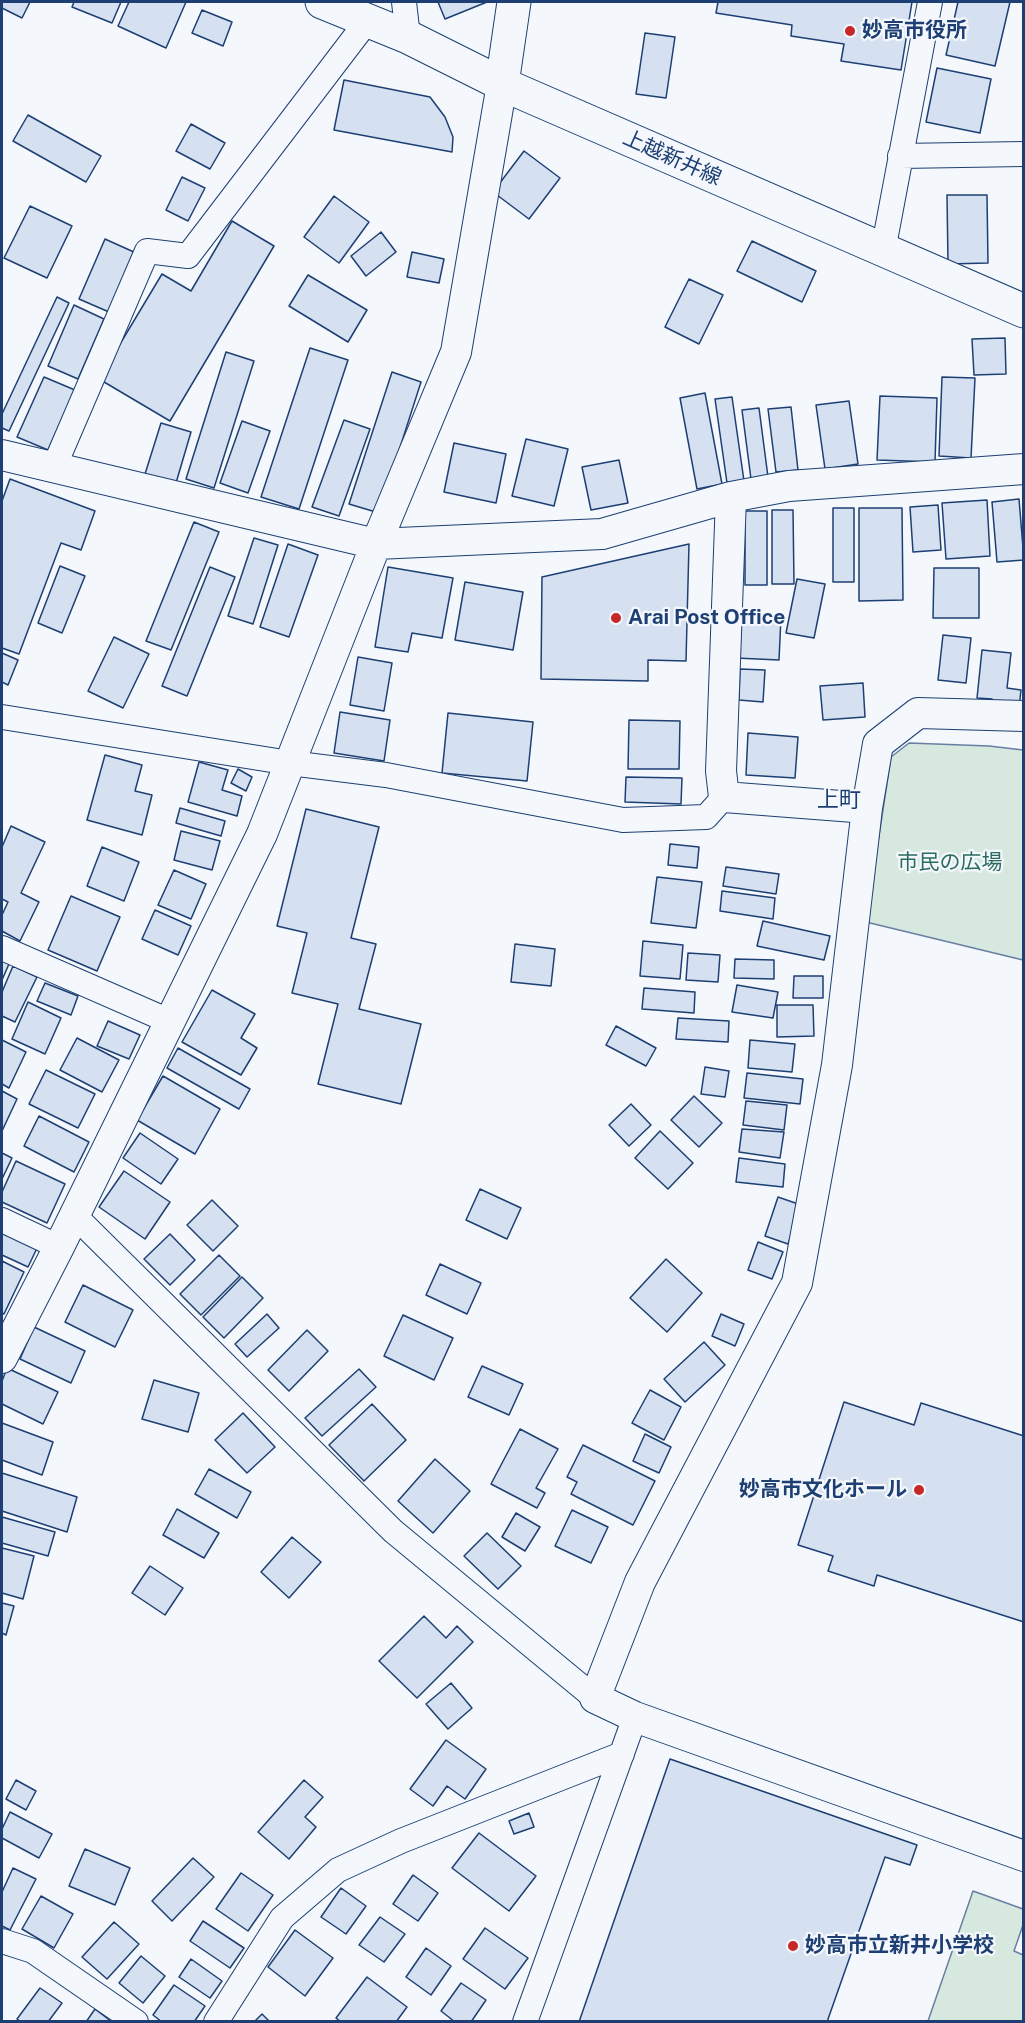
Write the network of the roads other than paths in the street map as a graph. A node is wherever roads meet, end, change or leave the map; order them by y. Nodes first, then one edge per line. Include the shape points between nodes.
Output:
1 (322, 2) edge
2 (404, 2) edge
3 (514, 2) edge
4 (930, 2) edge
5 (368, 20) junction
6 (408, 37) junction
7 (502, 84) junction
8 (1023, 154) edge
9 (900, 156) junction
10 (883, 251) junction
11 (1023, 311) edge
12 (2, 455) edge
13 (54, 468) junction
14 (1023, 469) edge
15 (731, 497) junction
16 (376, 544) junction
17 (1023, 716) edge
18 (2, 717) edge
19 (290, 763) junction
20 (724, 797) junction
21 (867, 808) junction
22 (2, 948) edge
23 (169, 1021) junction
24 (74, 1215) junction
25 (2, 1220) edge
26 (59, 1247) junction
27 (2, 1358) edge
28 (594, 1698) junction
29 (635, 1718) junction
30 (622, 1754) junction
31 (1023, 1856) edge
32 (2, 1941) edge
33 (136, 2022) edge
34 (216, 2022) edge
35 (525, 2022) edge

1 - 5 main road, 上越新井線
2 - 6 street
3 - 7 main road
4 - 9 street
5 - 6 main road, 上越新井線
5 - 13 street via 188,256 147,251
6 - 7 main road, 上越新井線
7 - 10 main road, 上越新井線
7 - 16 street via 456,352
8 - 9 street
9 - 10 street
10 - 11 main road, 上越新井線
12 - 13 street
13 - 16 street
14 - 15 street via 789,486
15 - 16 street via 602,534
15 - 20 street via 721,771
16 - 19 street
17 - 21 street via 918,713 878,744
18 - 19 street
19 - 20 street via 386,776 623,820 706,817
19 - 23 street via 262,834
20 - 21 street
21 - 28 street via 837,1065 797,1283 640,1582
22 - 23 street
23 - 24 street
24 - 26 street
24 - 28 street via 393,1531
25 - 26 street
26 - 27 street
28 - 29 street
29 - 30 street
29 - 31 street
30 - 34 street via 401,1841 338,1870 282,1918
30 - 35 street
32 - 33 street via 33,1950

